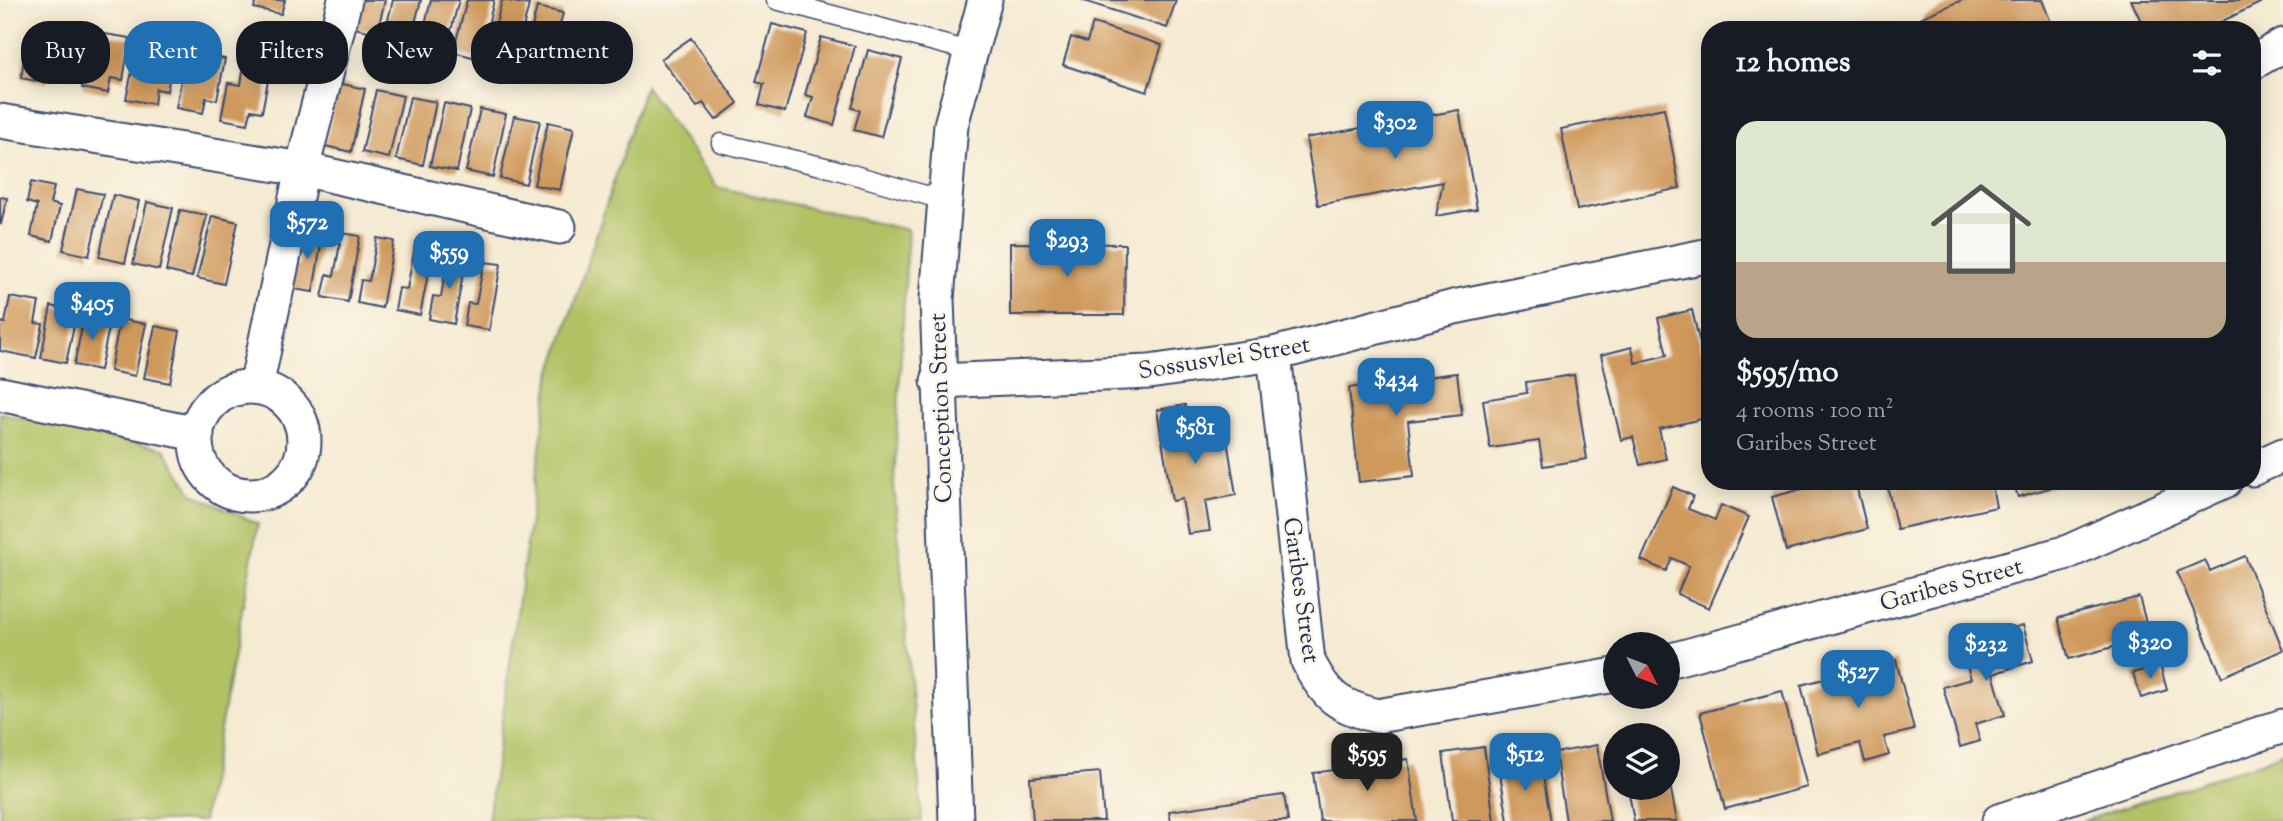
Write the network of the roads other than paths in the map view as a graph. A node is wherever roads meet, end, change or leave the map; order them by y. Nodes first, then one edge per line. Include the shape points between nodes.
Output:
1 (345, 0) edge
2 (776, 0) edge
3 (985, 0) edge
4 (2283, 45) edge
5 (969, 51) junction
6 (2261, 57) edge
7 (0, 121) edge
8 (721, 143) dead end
9 (302, 169) junction
10 (943, 200) junction
11 (559, 227) dead end
12 (1701, 257) edge
13 (1274, 354) junction
14 (938, 381) junction
15 (256, 387) junction
16 (0, 394) edge
17 (197, 434) junction
18 (2283, 455) edge
19 (2261, 465) edge
20 (2205, 490) edge
21 (1680, 658) edge
22 (1603, 677) edge
23 (2283, 726) edge
24 (956, 821) edge
25 (1999, 821) edge

1 - 9 street
2 - 5 lane
3 - 5 street, Conception Street
4 - 6 street
5 - 10 street, Conception Street via 951,125
7 - 9 street
8 - 10 lane
9 - 11 street
9 - 15 street
10 - 14 street, Conception Street
12 - 13 street, Sossusvlei Street via 1454,306
13 - 14 street, Sossusvlei Street via 1149,372
13 - 22 street, Garibes Street via 1308,661 1321,689 1346,709 1377,716
14 - 24 street, Conception Street
15 - 17 street via 221,396 207,408
15 - 17 street via 287,401 300,423 304,448 289,479 259,495 240,495 223,488 209,477 200,461
16 - 17 street
18 - 19 street
20 - 21 street, Garibes Street via 2068,552
23 - 25 street

